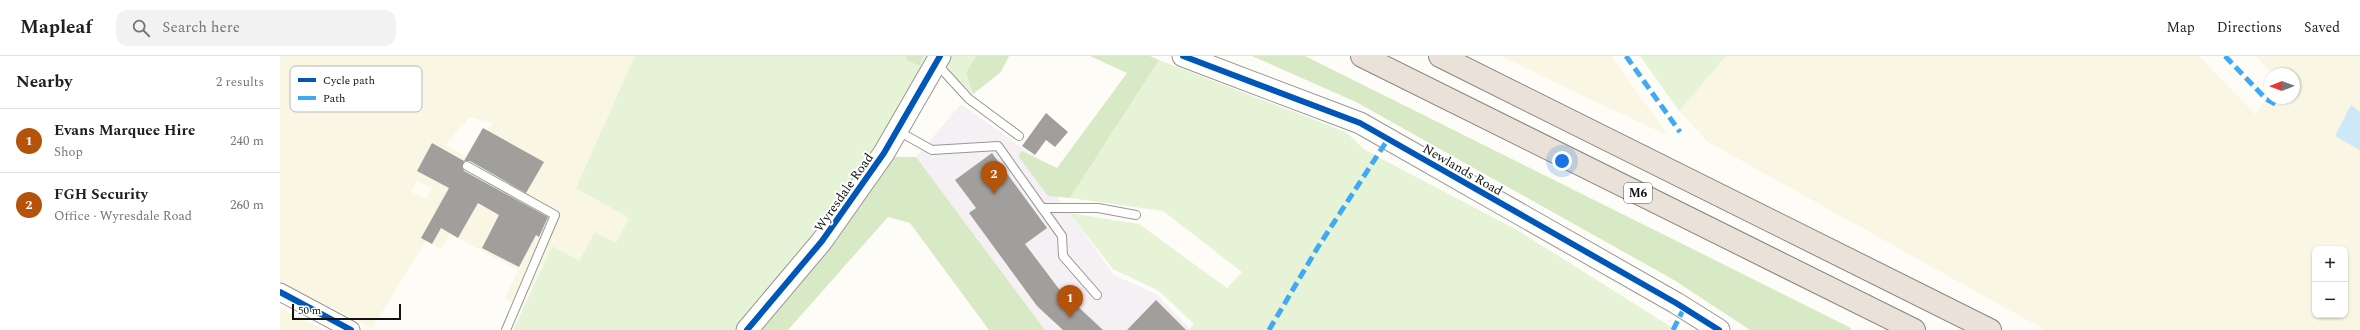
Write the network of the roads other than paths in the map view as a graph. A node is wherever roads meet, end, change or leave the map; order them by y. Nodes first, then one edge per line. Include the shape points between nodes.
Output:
1 (1183, 56) edge
2 (1362, 56) edge
3 (1440, 56) edge
4 (938, 59) edge
5 (897, 131) junction
6 (1019, 136) dead end
7 (467, 166) dead end
8 (1042, 208) junction
9 (1136, 215) dead end
10 (280, 292) edge
11 (1097, 295) dead end
12 (351, 330) edge
13 (506, 330) edge
14 (747, 330) edge
15 (1719, 330) edge
16 (1914, 330) edge
17 (1990, 330) edge

1 - 15 street, Newlands Road via 1360,123
2 - 16 highway, M6
3 - 17 highway
4 - 5 street, Wyresdale Road
4 - 6 lane via 969,99
5 - 8 lane via 932,150 998,146
5 - 14 street, Wyresdale Road via 822,241
7 - 13 lane via 555,215
8 - 9 lane via 1098,208
8 - 11 lane via 1062,236 1063,256
10 - 12 street

